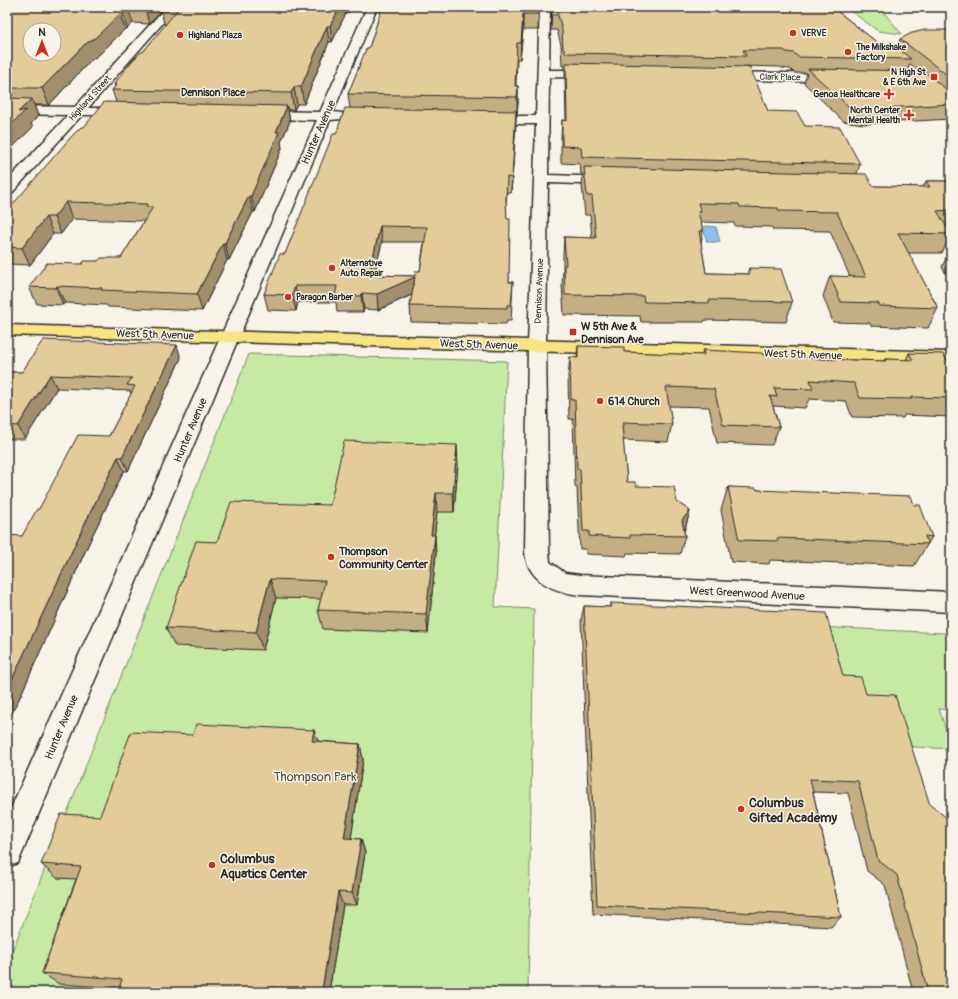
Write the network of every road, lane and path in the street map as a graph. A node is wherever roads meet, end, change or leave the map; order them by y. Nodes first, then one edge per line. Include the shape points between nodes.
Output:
1 (172, 7) edge
2 (372, 7) edge
3 (546, 7) edge
4 (543, 73) junction
5 (603, 74) edge
6 (714, 76) edge
7 (848, 79) edge
8 (7, 110) edge
9 (78, 111) junction
10 (138, 112) edge
11 (246, 115) edge
12 (325, 116) junction
13 (348, 117) edge
14 (470, 119) edge
15 (542, 120) junction
16 (542, 179) junction
17 (626, 181) edge
18 (7, 190) edge
19 (7, 330) edge
20 (230, 337) junction
21 (537, 346) junction
22 (951, 358) edge
23 (545, 573) joint
24 (951, 602) edge
25 (7, 852) edge

1 - 9 street, Highland Street
2 - 12 street, Hunter Avenue
3 - 4 street, Dennison Avenue
4 - 5 street
4 - 15 street, Dennison Avenue
6 - 7 street, Clark Place
8 - 9 street
9 - 10 street
9 - 18 street, Highland Street
11 - 12 street
12 - 13 street
12 - 20 street, Hunter Avenue
14 - 15 street
15 - 16 street, Dennison Avenue
16 - 17 street
16 - 21 street, Dennison Avenue
19 - 20 main road, West 5th Avenue
20 - 21 main road, West 5th Avenue
20 - 25 street, Hunter Avenue
21 - 22 main road, West 5th Avenue
21 - 23 street, Dennison Avenue via 537,551 539,564
23 - 24 street, West Greenwood Avenue via 568,584 580,585

